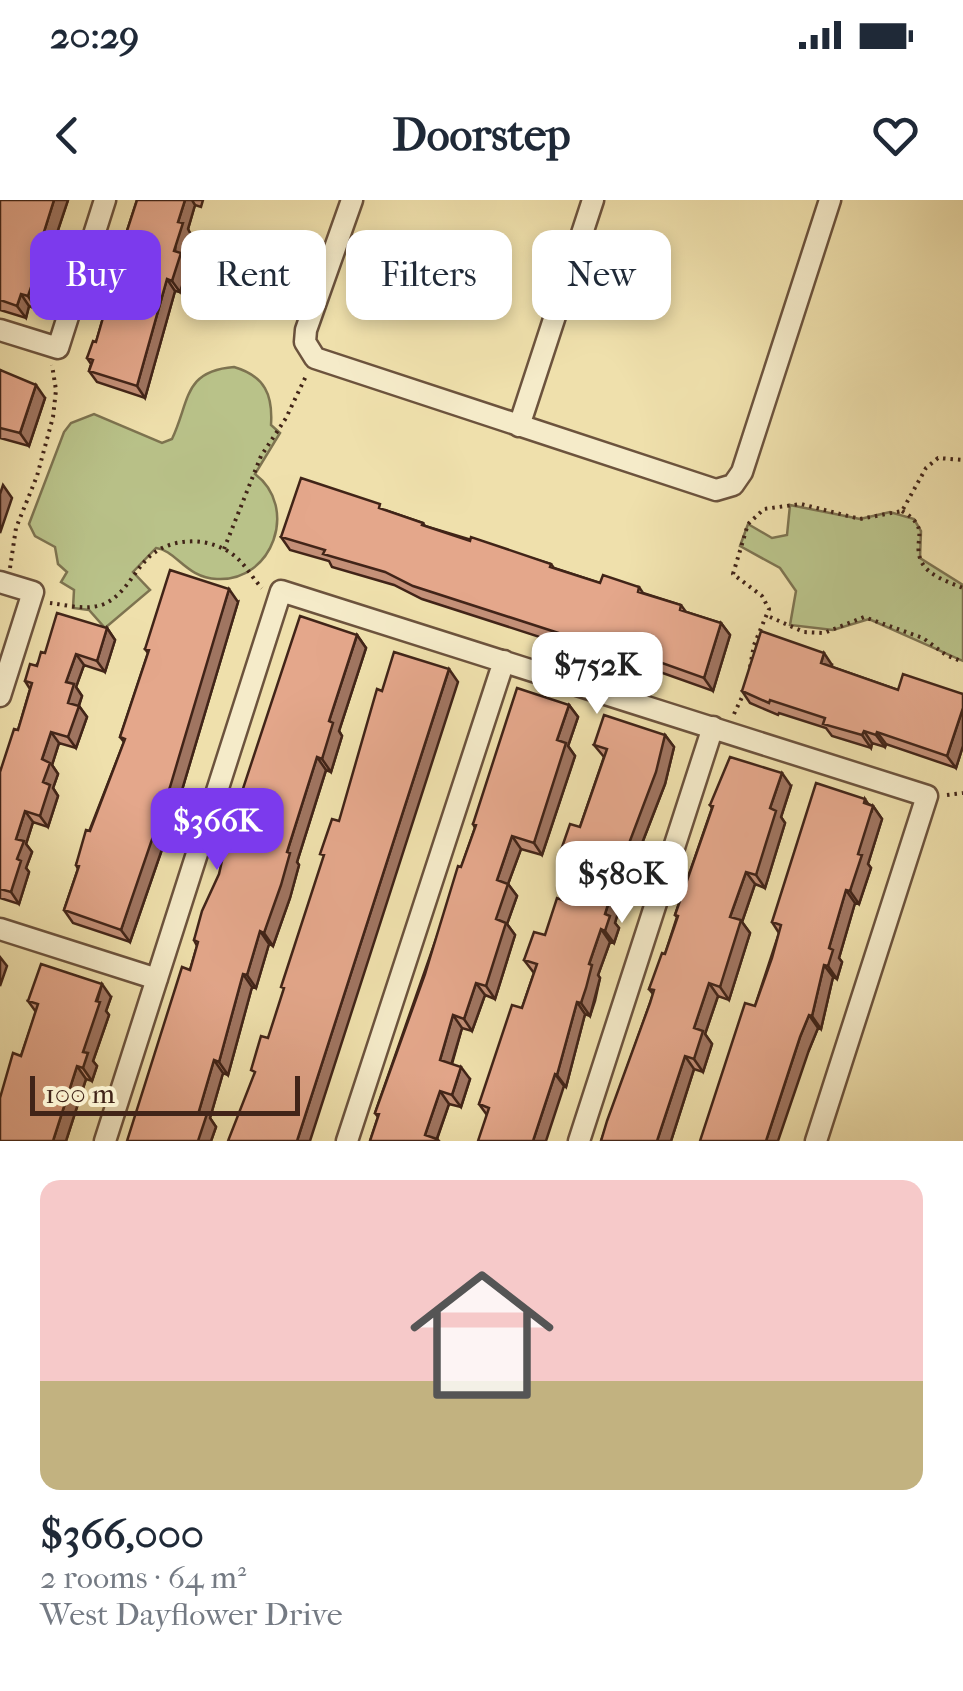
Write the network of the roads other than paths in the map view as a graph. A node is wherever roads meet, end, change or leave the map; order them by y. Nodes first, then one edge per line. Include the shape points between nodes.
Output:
1 (106, 200) edge
2 (352, 200) edge
3 (594, 200) edge
4 (830, 200) edge
5 (0, 330) edge
6 (520, 426) junction
7 (3, 583) edge
8 (504, 661) junction
9 (0, 696) edge
10 (719, 729) junction
11 (0, 928) edge
12 (157, 979) junction
13 (105, 1141) edge
14 (347, 1141) edge
15 (579, 1141) edge
16 (816, 1141) edge

1 - 5 street via 54,346
2 - 6 street via 306,330 311,353
3 - 6 street
4 - 6 street via 733,485 716,490
7 - 9 street via 32,597
8 - 10 street
8 - 12 street via 273,590
8 - 14 street
10 - 15 street
10 - 16 street via 928,796
11 - 12 street
12 - 13 street

